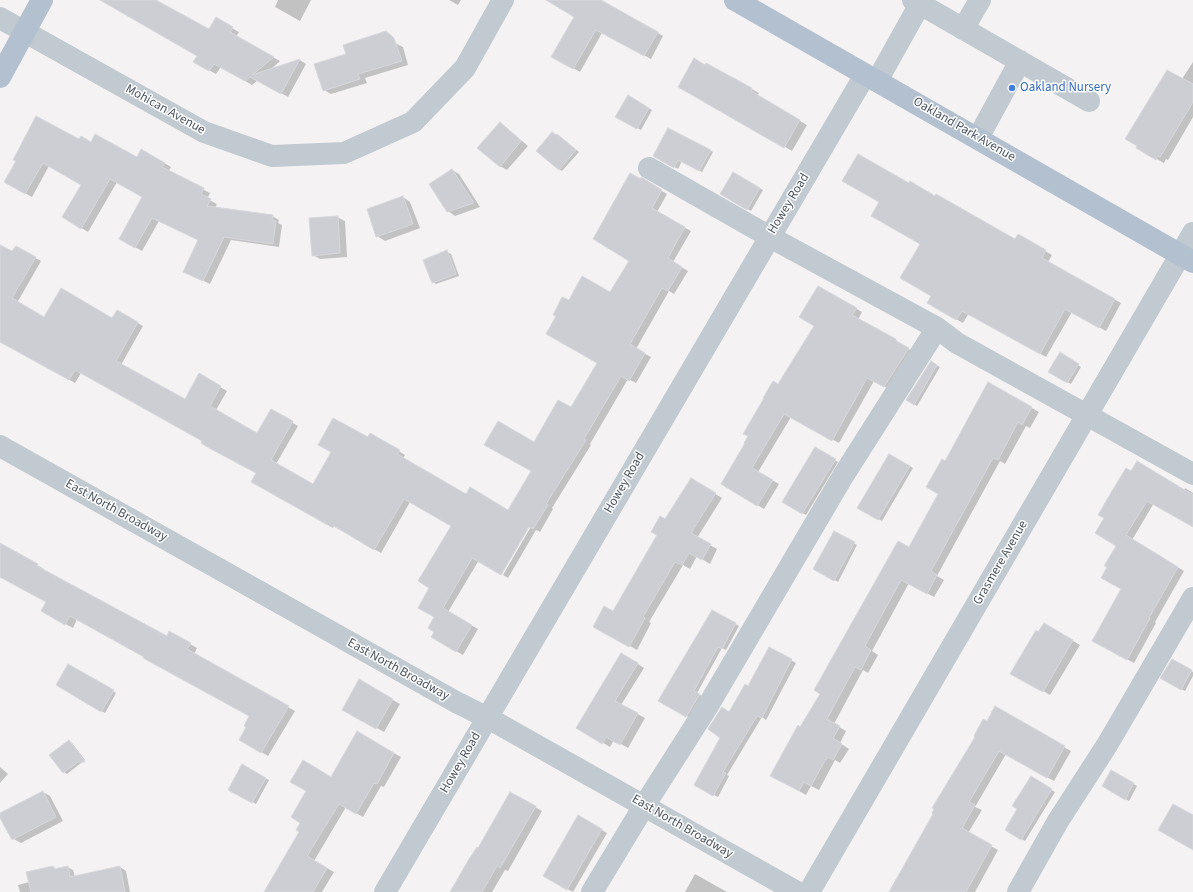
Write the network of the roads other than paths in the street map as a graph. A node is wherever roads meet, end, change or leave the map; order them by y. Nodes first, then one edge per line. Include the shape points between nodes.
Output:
1 (42, 0) edge
2 (503, 0) edge
3 (735, 0) edge
4 (980, 0) edge
5 (916, 2) edge
6 (0, 18) edge
7 (963, 29) junction
8 (25, 32) junction
9 (1020, 61) junction
10 (0, 78) edge
11 (871, 78) junction
12 (1089, 101) dead end
13 (978, 138) junction
14 (649, 168) dead end
15 (1193, 233) edge
16 (770, 237) junction
17 (1187, 258) edge
18 (936, 328) junction
19 (1087, 416) junction
20 (0, 446) edge
21 (1193, 474) edge
22 (1193, 598) edge
23 (488, 718) junction
24 (644, 806) junction
25 (385, 892) edge
26 (592, 892) edge
27 (798, 892) edge
28 (809, 892) edge
29 (1018, 892) edge

1 - 8 main road
2 - 8 street, Mohican Avenue via 465,68 413,122 344,154 272,156 204,132
3 - 11 main road, Oakland Park Avenue
4 - 7 street
5 - 7 street
5 - 11 street, Howey Road
6 - 8 street, Mohican Avenue
7 - 9 street
8 - 10 main road
9 - 12 street
9 - 13 street
11 - 13 main road, Oakland Park Avenue
11 - 16 street, Howey Road
13 - 17 main road, Oakland Park Avenue
14 - 16 street
15 - 17 street, Grasmere Avenue
16 - 18 street
16 - 23 street, Howey Road
17 - 19 street, Grasmere Avenue
18 - 19 street via 957,343
18 - 24 street via 843,476 709,704
19 - 21 street
19 - 28 street, Grasmere Avenue
20 - 23 street, East North Broadway
22 - 29 street
23 - 24 street, East North Broadway
23 - 25 street, Howey Road
24 - 26 street
24 - 27 street, East North Broadway

